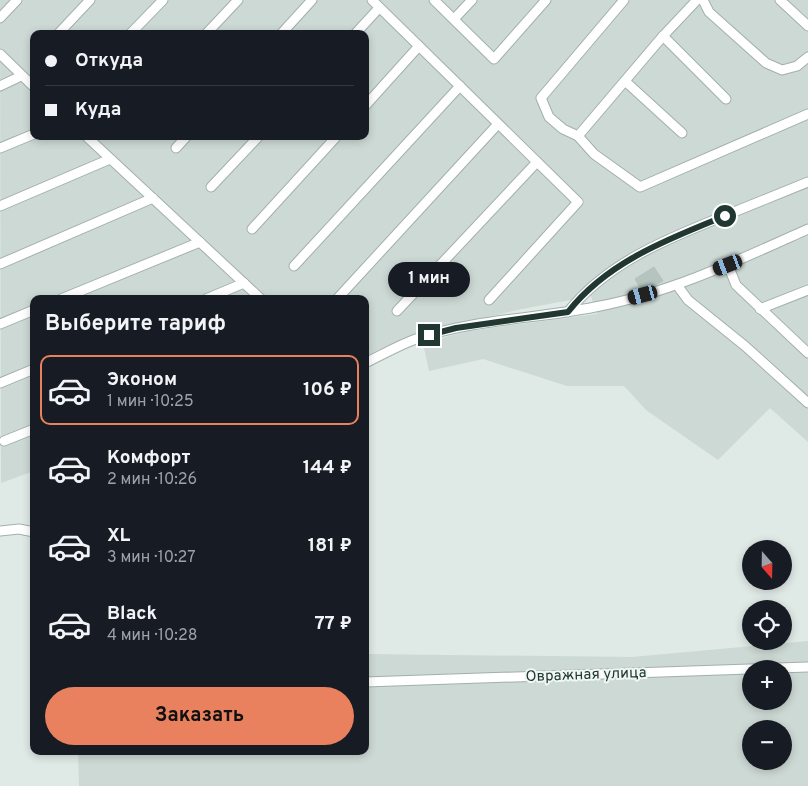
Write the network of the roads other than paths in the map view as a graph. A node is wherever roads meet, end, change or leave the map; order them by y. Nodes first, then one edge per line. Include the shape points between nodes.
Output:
1 (17, 0) edge
2 (90, 0) edge
3 (163, 0) edge
4 (238, 0) edge
5 (312, 0) edge
6 (372, 0) edge
7 (434, 0) edge
8 (472, 0) edge
9 (546, 0) edge
10 (624, 0) edge
11 (697, 0) edge
12 (703, 0) edge
13 (780, 0) edge
14 (380, 8) junction
15 (0, 18) edge
16 (454, 19) junction
17 (808, 26) edge
18 (62, 30) edge
19 (134, 30) edge
20 (210, 30) edge
21 (285, 30) edge
22 (359, 30) edge
23 (662, 36) junction
24 (419, 46) junction
25 (0, 54) edge
26 (808, 57) edge
27 (22, 76) junction
28 (625, 81) junction
29 (30, 83) edge
30 (0, 86) edge
31 (460, 86) junction
32 (726, 99) dead end
33 (369, 102) edge
34 (808, 114) edge
35 (498, 124) junction
36 (682, 133) dead end
37 (30, 136) edge
38 (578, 136) junction
39 (90, 140) edge
40 (183, 140) edge
41 (255, 140) edge
42 (333, 140) edge
43 (0, 148) edge
44 (176, 148) dead end
45 (110, 158) junction
46 (537, 162) junction
47 (808, 182) edge
48 (211, 187) dead end
49 (153, 198) junction
50 (0, 206) edge
51 (252, 229) dead end
52 (808, 229) edge
53 (200, 242) junction
54 (0, 264) edge
55 (728, 265) junction
56 (294, 266) dead end
57 (244, 283) junction
58 (677, 285) junction
59 (808, 290) edge
60 (71, 295) edge
61 (216, 295) edge
62 (257, 295) edge
63 (341, 295) edge
64 (489, 300) dead end
65 (760, 309) junction
66 (397, 311) dead end
67 (30, 312) edge
68 (568, 312) junction
69 (0, 324) edge
70 (808, 353) edge
71 (369, 361) edge
72 (30, 371) edge
73 (0, 383) edge
74 (808, 403) edge
75 (30, 431) edge
76 (4, 441) dead end
77 (30, 525) edge
78 (19, 529) junction
79 (0, 531) edge
80 (30, 531) edge
81 (808, 667) edge
82 (369, 682) edge

1 - 15 lane
2 - 18 lane
3 - 19 lane
4 - 20 lane
5 - 21 lane
6 - 14 lane
7 - 16 lane
8 - 16 lane
9 - 16 lane via 494,59
10 - 38 lane via 541,98 549,117
11 - 23 lane
12 - 26 lane via 709,12 766,63 782,70 797,66
13 - 17 lane
14 - 22 lane
14 - 24 lane
23 - 28 lane
23 - 32 lane
24 - 31 lane
24 - 33 lane
25 - 27 lane
27 - 29 lane
27 - 30 lane
28 - 36 lane
28 - 38 lane
31 - 35 lane
31 - 56 lane
34 - 38 lane via 640,187 594,154
35 - 46 lane
35 - 63 lane
37 - 43 lane
39 - 45 lane
40 - 44 lane
41 - 48 lane
42 - 51 lane
45 - 49 lane
45 - 50 lane
46 - 64 lane via 578,202
46 - 66 lane
47 - 68 lane via 646,249 604,277
49 - 53 lane
49 - 54 lane
52 - 55 lane
53 - 57 lane
53 - 60 lane
55 - 58 lane
55 - 65 lane via 736,285
57 - 61 lane
57 - 62 lane
58 - 68 lane
58 - 74 lane via 688,300
59 - 65 lane
65 - 70 lane
67 - 69 lane
68 - 71 lane via 456,328 416,339
72 - 73 lane
75 - 76 lane
77 - 78 lane
78 - 79 lane
78 - 80 lane
81 - 82 lane, Овражная улица

